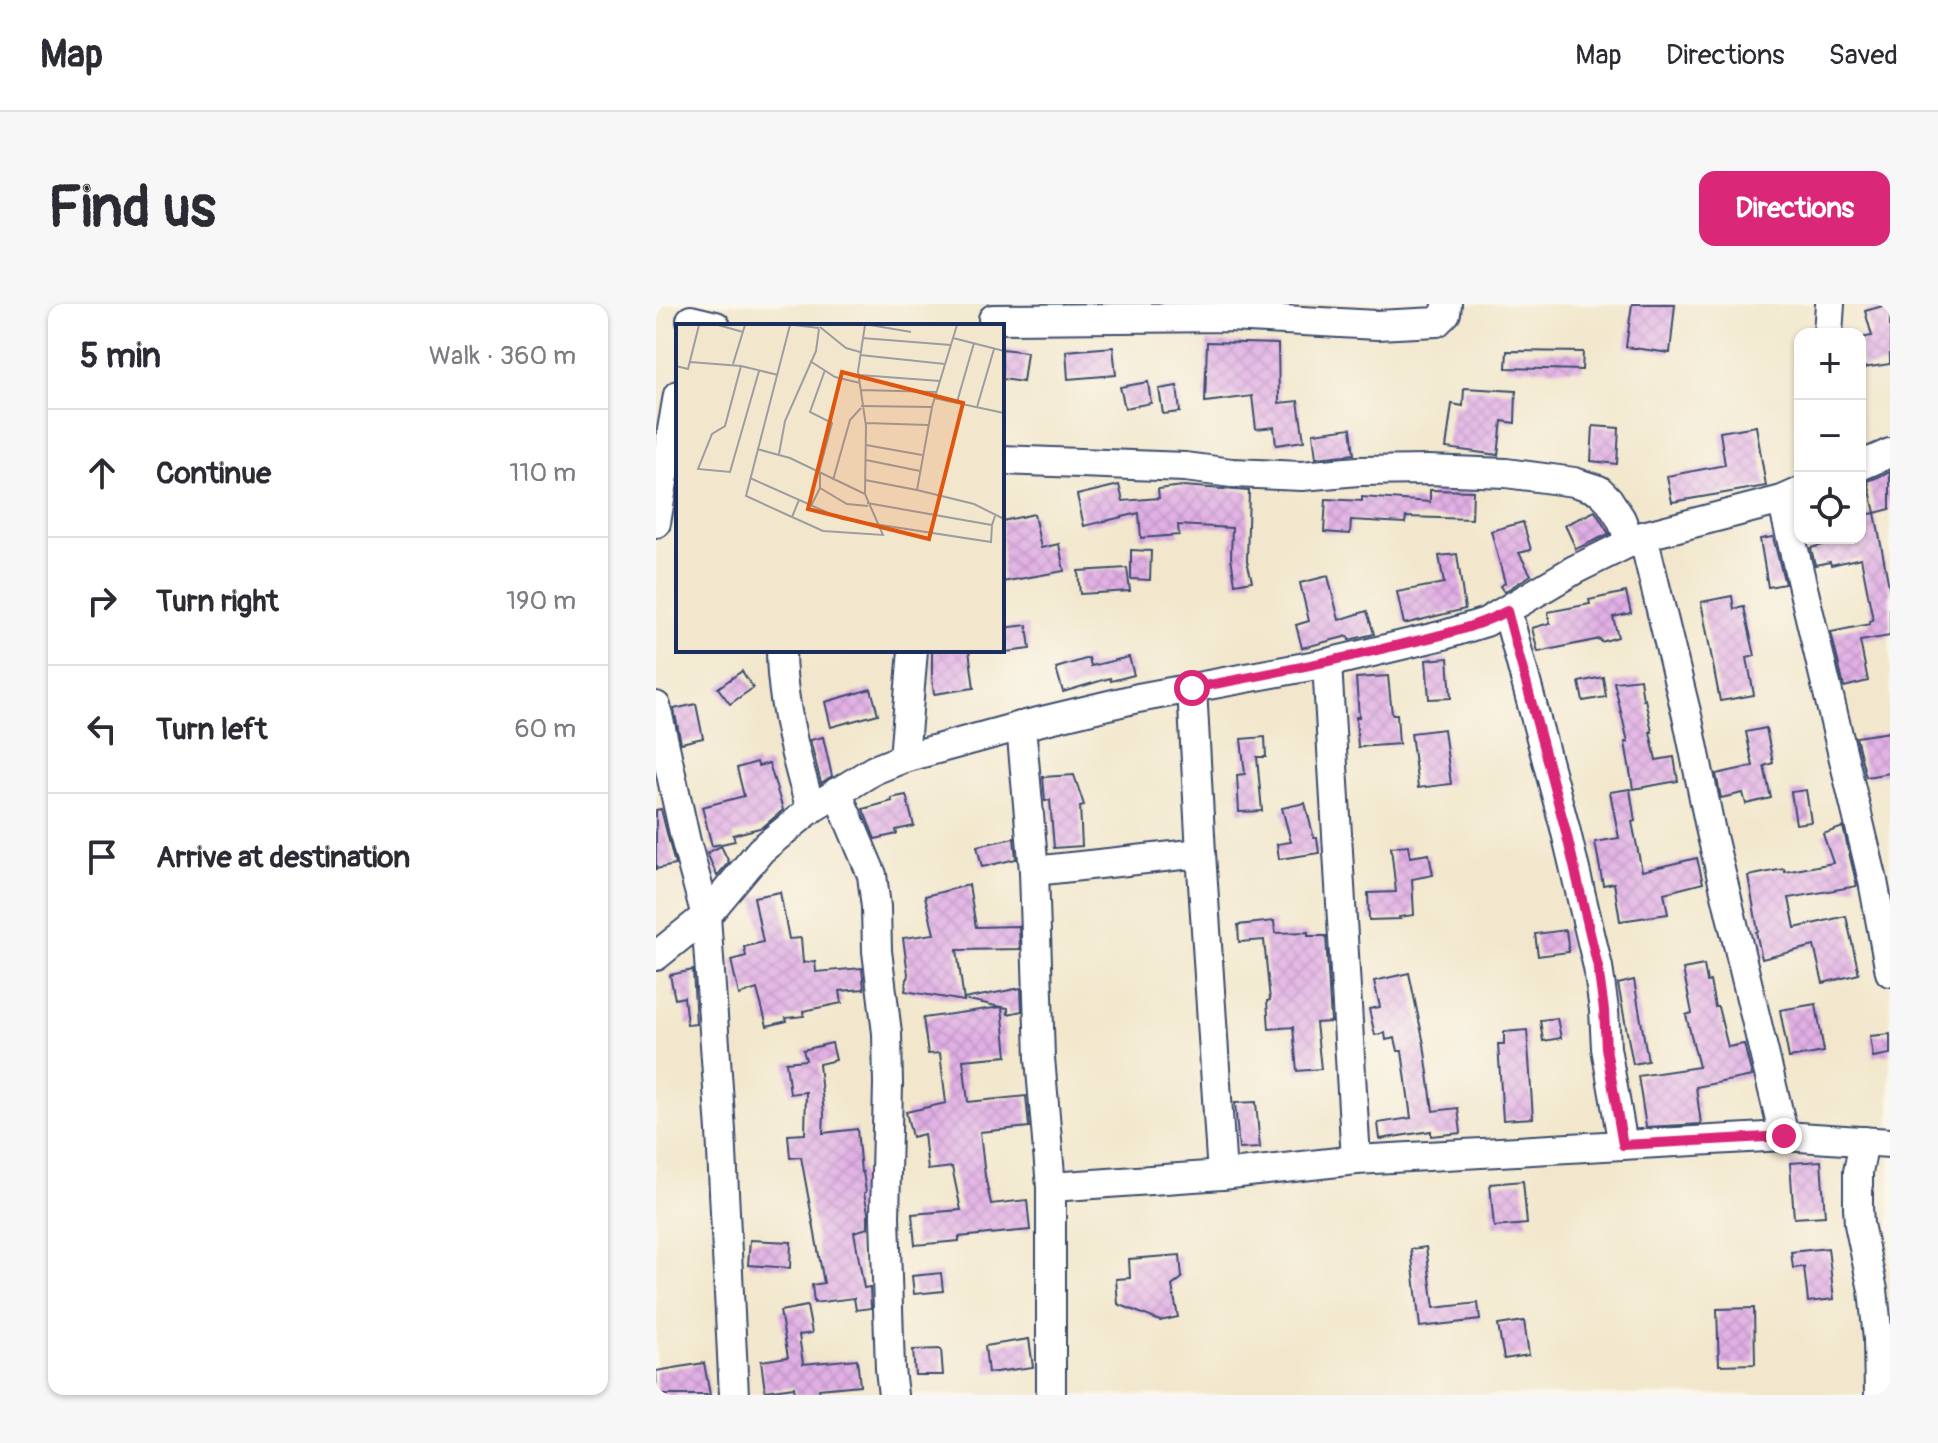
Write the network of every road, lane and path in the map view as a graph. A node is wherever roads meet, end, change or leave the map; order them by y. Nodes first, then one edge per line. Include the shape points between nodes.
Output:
1 (1447, 304) edge
2 (1830, 304) edge
3 (994, 316) edge
4 (1828, 328) edge
5 (676, 407) edge
6 (1890, 453) edge
7 (1004, 460) edge
8 (1866, 463) edge
9 (1791, 496) edge
10 (656, 523) edge
11 (1636, 539) junction
12 (1507, 611) junction
13 (781, 652) edge
14 (913, 652) edge
15 (1327, 663) junction
16 (1192, 688) junction
17 (656, 706) edge
18 (1021, 726) junction
19 (904, 758) junction
20 (837, 792) junction
21 (811, 809) junction
22 (1201, 853) junction
23 (1034, 871) junction
24 (706, 916) junction
25 (656, 956) edge
26 (1890, 972) edge
27 (1784, 1136) junction
28 (1877, 1142) edge
29 (1623, 1145) junction
30 (1356, 1160) junction
31 (1222, 1175) junction
32 (1051, 1187) junction
33 (1884, 1340) edge
34 (734, 1395) edge
35 (893, 1395) edge
36 (1051, 1395) edge
37 (1879, 1395) edge

1 - 3 street via 1437,322 1377,325 1230,317
2 - 4 street
5 - 10 street
6 - 8 street
7 - 11 street via 1302,476 1358,471 1506,473 1599,490
9 - 11 street
9 - 26 street
11 - 12 street
11 - 27 street via 1688,720
12 - 15 street via 1444,635
12 - 29 street via 1598,967
13 - 21 street via 799,772
14 - 19 street
15 - 16 street
15 - 30 street
16 - 18 street
16 - 22 street
17 - 24 street
18 - 19 street
18 - 23 street
19 - 20 street
20 - 21 street
20 - 35 street via 872,875 876,907 887,1033 885,1217
21 - 24 street via 761,850
22 - 23 street
22 - 31 street
23 - 32 street via 1040,1058
24 - 25 street
24 - 34 street
27 - 28 street
27 - 29 street
28 - 33 street via 1858,1172 1858,1207
29 - 30 street
30 - 31 street
31 - 32 street
32 - 36 street
33 - 37 street

